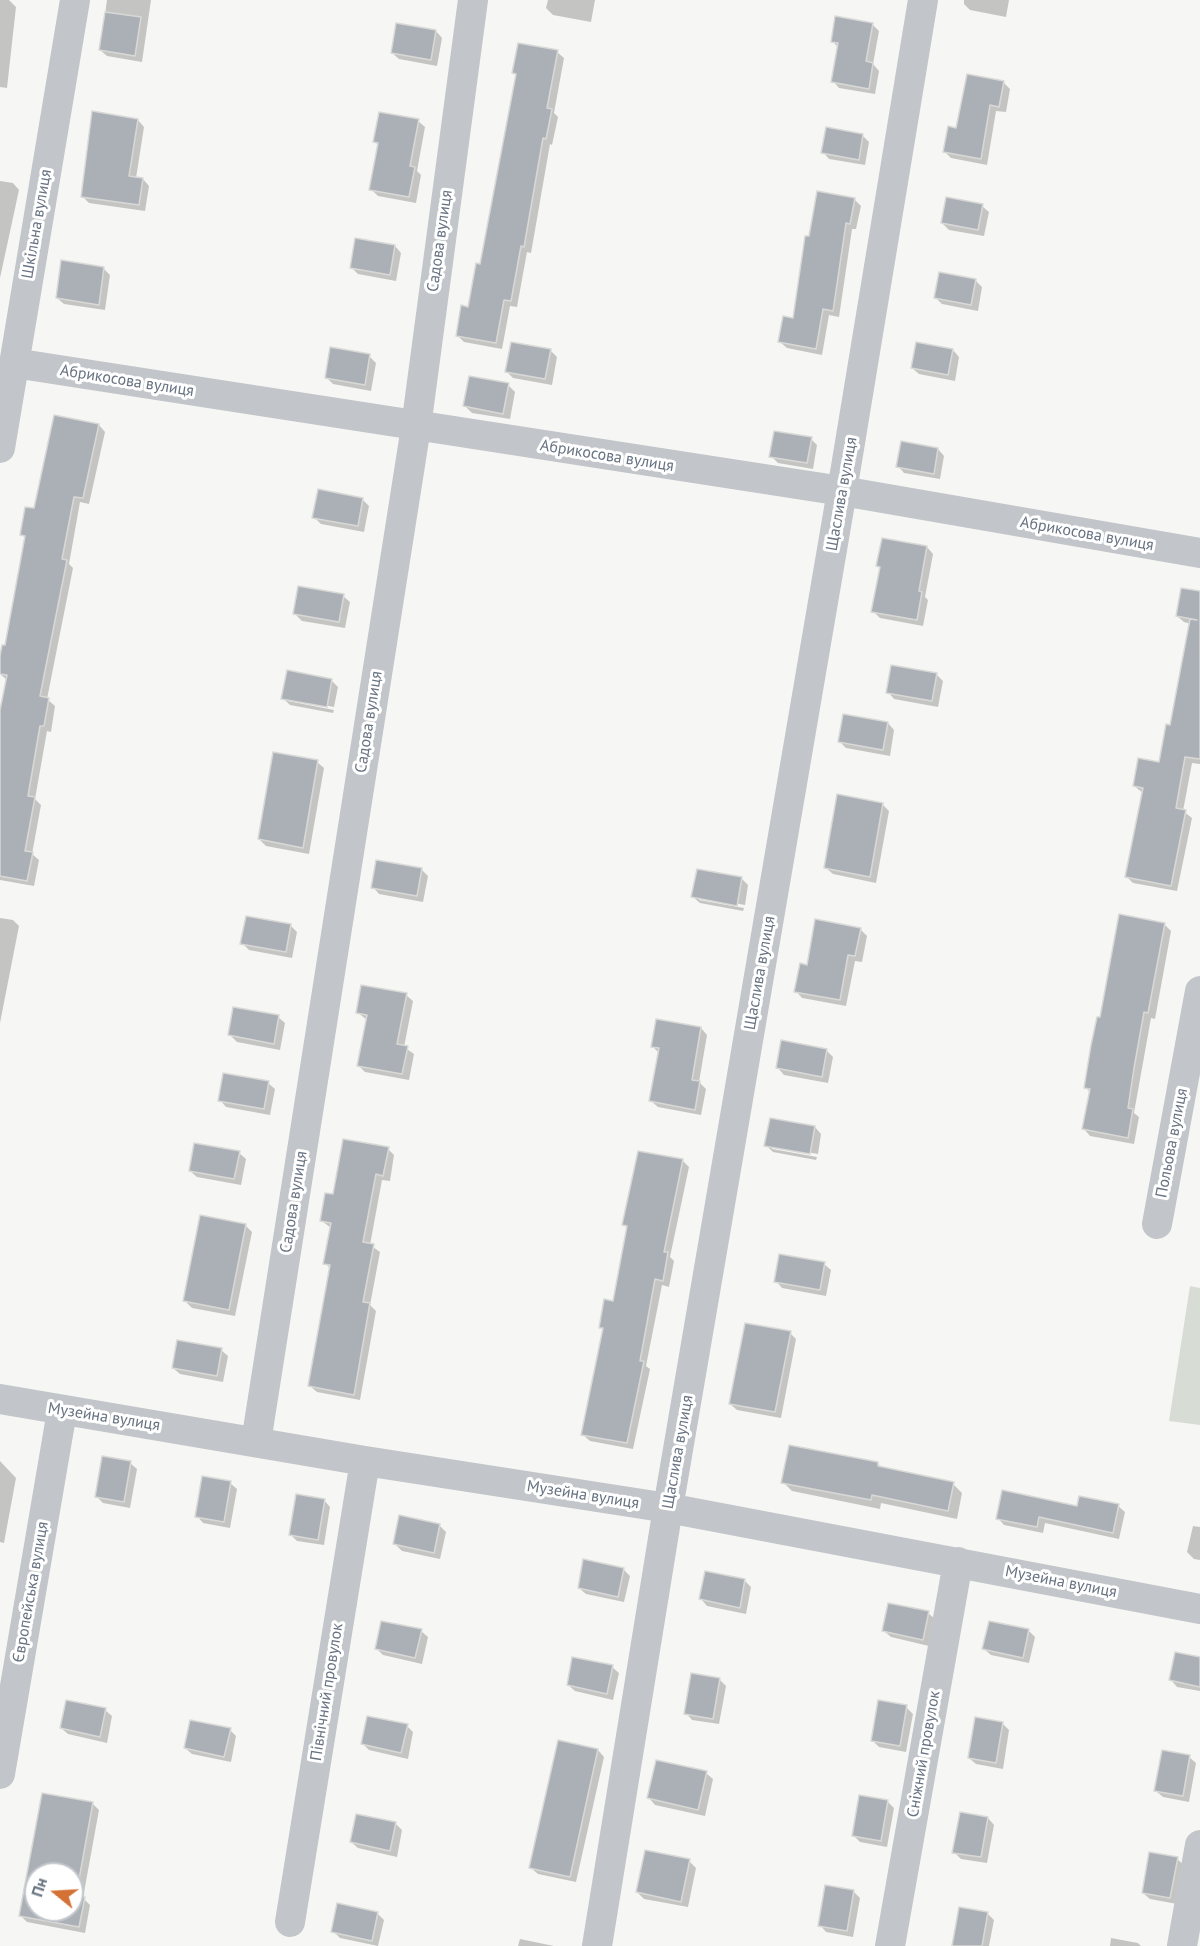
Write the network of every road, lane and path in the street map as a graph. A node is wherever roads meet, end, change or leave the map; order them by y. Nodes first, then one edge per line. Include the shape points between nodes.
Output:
1 (75, 0) edge
2 (473, 0) edge
3 (923, 0) edge
4 (14, 363) junction
5 (416, 427) junction
6 (0, 448) edge
7 (842, 491) junction
8 (1200, 553) edge
9 (1200, 991) edge
10 (1157, 1224) dead end
11 (0, 1399) edge
12 (62, 1411) junction
13 (256, 1442) junction
14 (365, 1461) junction
15 (668, 1508) junction
16 (957, 1562) junction
17 (1200, 1609) edge
18 (2, 1757) edge
19 (1200, 1845) edge
20 (290, 1922) dead end
21 (597, 1946) edge
22 (890, 1946) edge
23 (1182, 1946) edge

1 - 4 street, Шкільна вулиця
2 - 5 street, Садова вулиця
3 - 7 street, Щаслива вулиця
4 - 5 street, Абрикосова вулиця
4 - 6 street, Шкільна вулиця
5 - 7 street, Абрикосова вулиця
5 - 13 street, Садова вулиця
7 - 8 street, Абрикосова вулиця
7 - 15 street, Щаслива вулиця
9 - 10 street, Польова вулиця
11 - 12 street, Музейна вулиця
12 - 13 street, Музейна вулиця
12 - 18 street, Європейська вулиця
13 - 14 street, Музейна вулиця
14 - 15 street, Музейна вулиця
14 - 20 street, Північний провулок
15 - 16 street, Музейна вулиця
15 - 21 street, Щаслива вулиця
16 - 17 street, Музейна вулиця
16 - 22 street, Сніжний провулок
19 - 23 street

